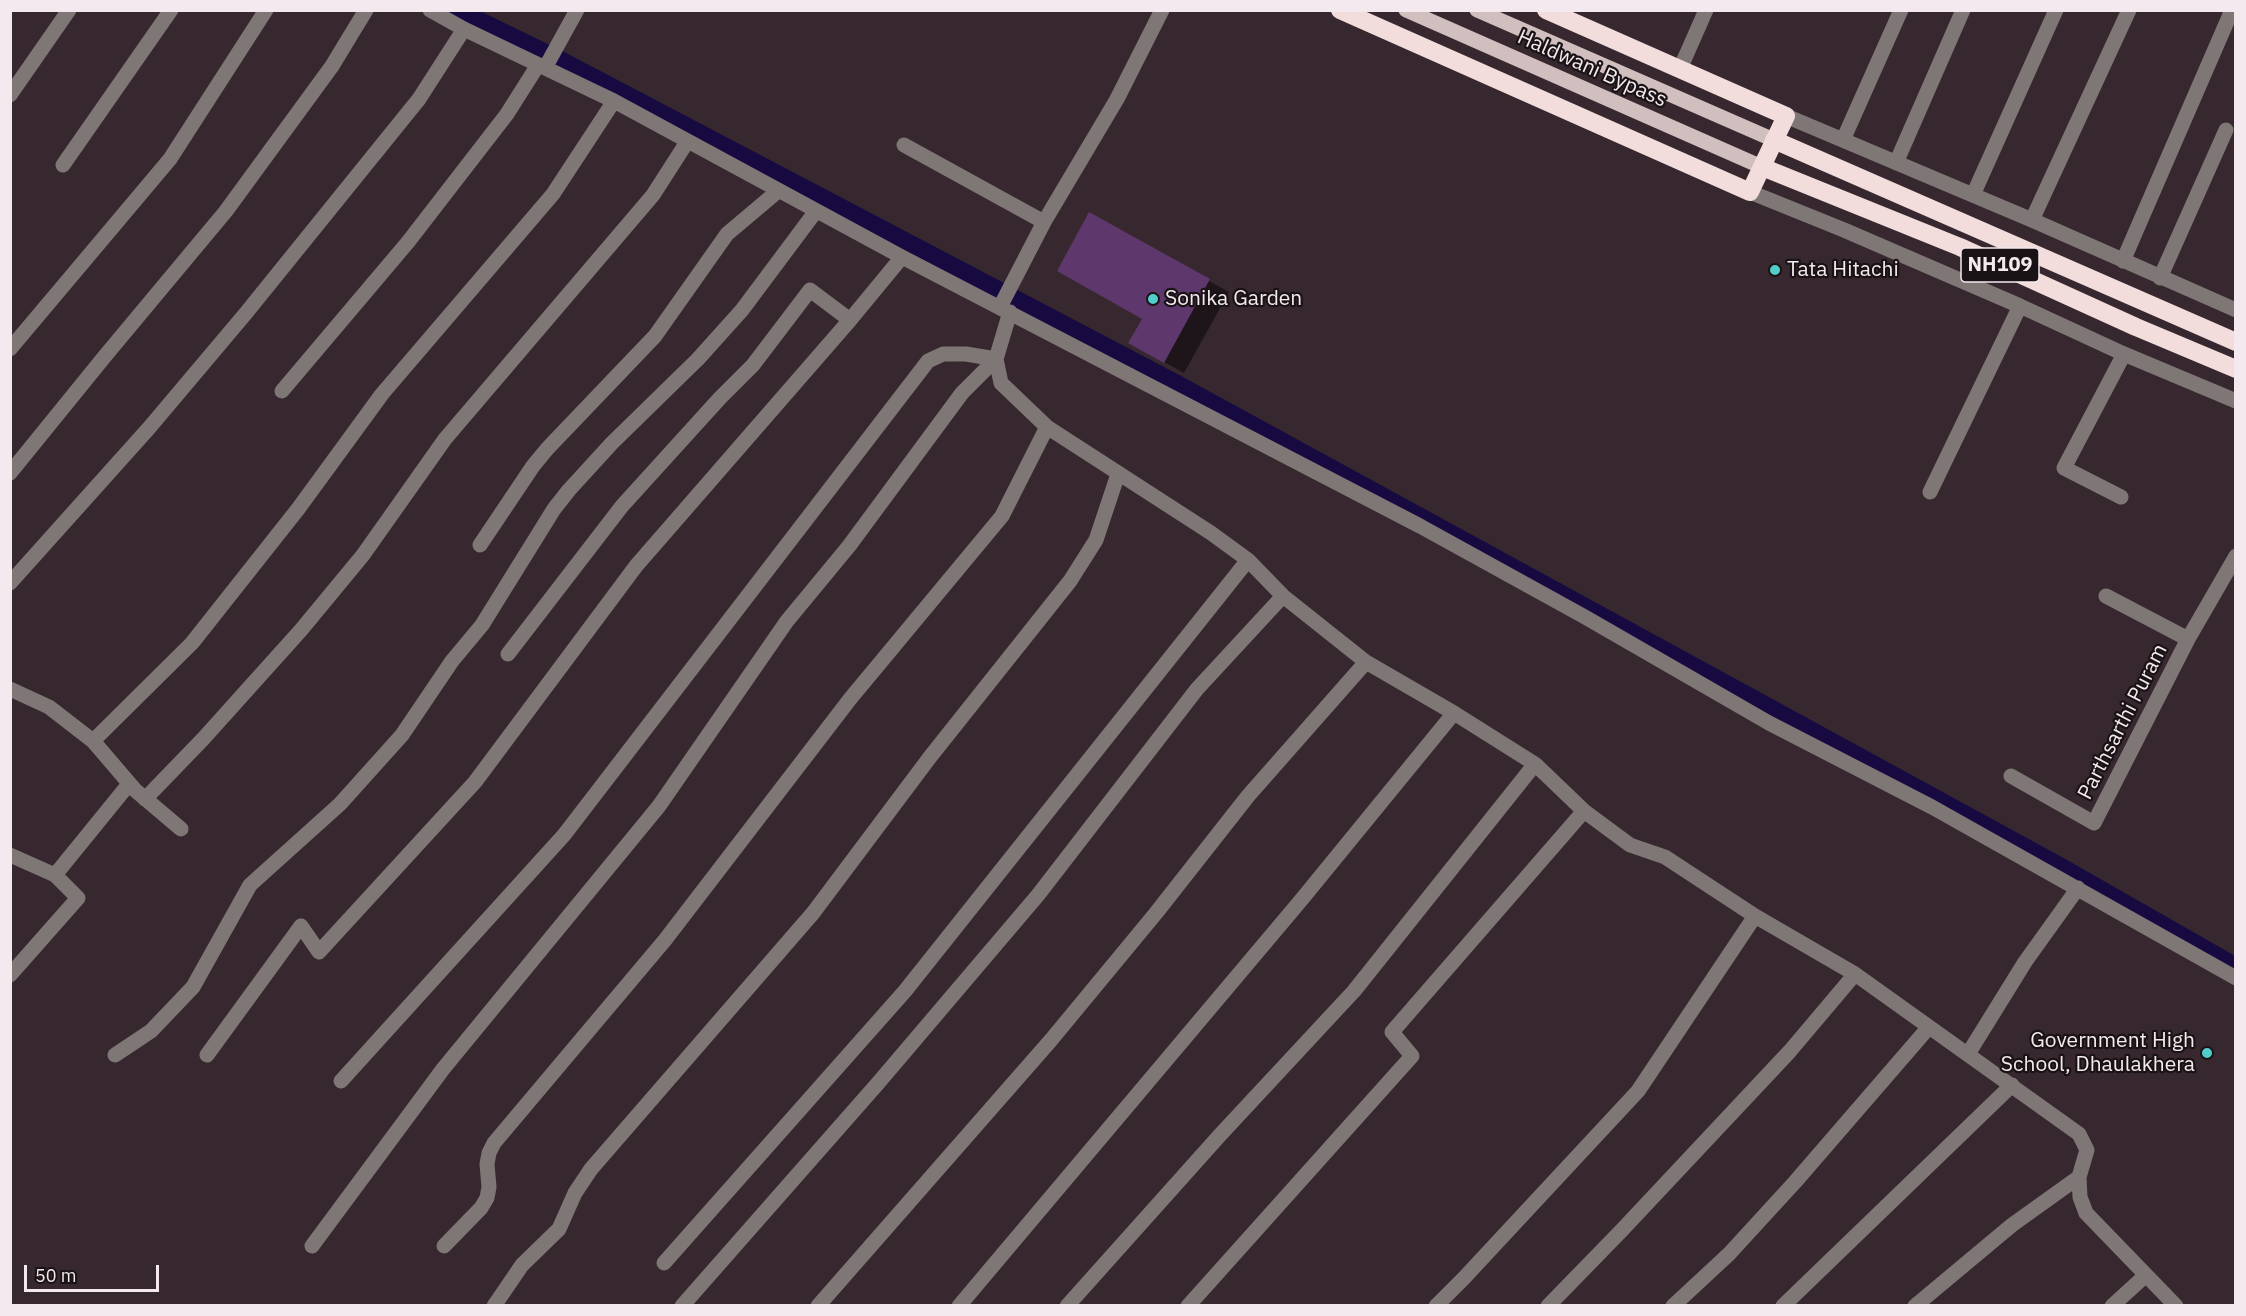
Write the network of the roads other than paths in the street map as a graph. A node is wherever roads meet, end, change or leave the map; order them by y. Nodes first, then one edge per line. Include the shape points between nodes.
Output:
1 (69, 10) edge
2 (171, 10) edge
3 (266, 10) edge
4 (366, 10) edge
5 (430, 10) edge
6 (577, 10) edge
7 (1162, 10) edge
8 (1340, 10) edge
9 (1406, 10) edge
10 (1477, 10) edge
11 (1706, 10) edge
12 (1901, 10) edge
13 (1963, 10) edge
14 (2056, 10) edge
15 (2129, 10) edge
16 (2232, 10) edge
17 (1550, 11) edge
18 (464, 29) junction
19 (546, 62) junction
20 (1680, 69) junction
21 (10, 95) edge
22 (614, 101) junction
23 (1786, 116) junction
24 (2226, 130) dead end
25 (1774, 140) junction
26 (1844, 140) junction
27 (687, 142) junction
28 (904, 145) dead end
29 (1896, 163) junction
30 (63, 165) dead end
31 (1762, 167) junction
32 (778, 191) junction
33 (1750, 192) junction
34 (1973, 195) junction
35 (816, 211) junction
36 (2032, 220) junction
37 (1044, 222) junction
38 (902, 257) junction
39 (2123, 261) junction
40 (2160, 278) junction
41 (1006, 302) junction
42 (2020, 306) junction
43 (2235, 310) edge
44 (850, 320) junction
45 (2235, 342) edge
46 (10, 349) edge
47 (2124, 354) junction
48 (996, 359) junction
49 (2235, 369) edge
50 (282, 391) dead end
51 (2235, 401) edge
52 (1047, 428) junction
53 (10, 473) edge
54 (1118, 474) junction
55 (1930, 492) dead end
56 (2121, 496) dead end
57 (480, 545) dead end
58 (2235, 556) edge
59 (1248, 560) junction
60 (10, 583) edge
61 (1283, 596) junction
62 (2106, 596) dead end
63 (2188, 639) junction
64 (508, 654) dead end
65 (1366, 662) junction
66 (10, 689) edge
67 (1454, 713) junction
68 (93, 741) junction
69 (1535, 764) junction
70 (2011, 776) dead end
71 (129, 784) junction
72 (146, 799) junction
73 (1584, 811) junction
74 (181, 829) dead end
75 (10, 855) edge
76 (55, 875) junction
77 (2078, 888) junction
78 (1755, 916) junction
79 (1855, 974) junction
80 (10, 975) edge
81 (2235, 978) edge
82 (1929, 1027) junction
83 (1968, 1054) junction
84 (115, 1055) dead end
85 (207, 1055) dead end
86 (341, 1081) dead end
87 (2012, 1085) junction
88 (2079, 1177) junction
89 (312, 1246) dead end
90 (444, 1246) dead end
91 (664, 1263) dead end
92 (2146, 1275) junction
93 (494, 1305) edge
94 (682, 1305) edge
95 (818, 1305) edge
96 (959, 1305) edge
97 (1067, 1305) edge
98 (1188, 1305) edge
99 (1436, 1305) edge
100 (1548, 1305) edge
101 (1673, 1305) edge
102 (1783, 1305) edge
103 (1915, 1305) edge
104 (2112, 1305) edge
105 (2176, 1305) edge

1 - 21 street
2 - 30 street
3 - 46 street via 170,159
4 - 53 street via 332,66 226,211
5 - 18 street
6 - 19 street
7 - 37 street via 1117,99
8 - 33 highway
9 - 31 main road, Haldwani Bypass
10 - 25 main road, Haldwani Bypass
11 - 20 street
12 - 26 street
13 - 29 street
14 - 34 street
15 - 36 street
16 - 39 street
17 - 20 highway
18 - 19 street
18 - 60 street via 419,99 246,313
19 - 22 street
19 - 50 street via 408,242
20 - 23 highway
22 - 27 street
22 - 68 street via 553,194 382,393 298,509 192,643
23 - 25 highway
23 - 26 street
24 - 40 street
25 - 31 highway
25 - 45 highway, NH109
26 - 29 street
27 - 32 street
27 - 72 street via 653,195 445,439 350,572 294,639
28 - 37 street
29 - 34 street
31 - 33 highway
31 - 49 highway, NH109 via 1960,247
32 - 35 street
32 - 57 street via 728,234 655,336 547,448
33 - 42 street
34 - 36 street
35 - 38 street
35 - 84 street via 742,310 569,490 482,625 452,661 402,735 339,804 250,885 193,987 151,1031
36 - 39 street
37 - 41 street
38 - 41 street
38 - 44 street
39 - 40 street
40 - 43 street
41 - 48 street
41 - 77 street via 1585,617 1769,723
42 - 47 street
42 - 55 street
44 - 64 street via 810,290 753,365 622,506
44 - 85 street via 636,566 475,782 319,952 302,926
47 - 51 street
47 - 56 street via 2064,468
48 - 52 street via 1001,383
48 - 86 street via 943,354 928,362 564,835
48 - 89 street via 962,393 849,546 787,621 659,806 443,1069
52 - 54 street
52 - 90 street via 997,523 850,699 665,940 494,1143 487,1164 487,1197
54 - 59 street
54 - 93 street via 1096,540 1070,581 813,913 591,1169 559,1229 522,1265
58 - 63 street, Parthsarthi Puram
59 - 61 street
59 - 91 street via 905,991
61 - 65 street
61 - 94 street via 1177,713 1038,895 887,1074
62 - 63 street
63 - 70 street, Parthsarthi Puram via 2094,823
65 - 67 street
65 - 95 street via 1248,796 1051,1040
66 - 68 street via 49,707
67 - 69 street
67 - 96 street
68 - 71 street
69 - 73 street
69 - 97 street via 1354,991
71 - 72 street
71 - 76 street
72 - 74 street
73 - 78 street via 1630,845 1665,857
73 - 98 street via 1392,1032 1412,1056
75 - 76 street
76 - 80 street via 78,898
77 - 81 street
77 - 83 street via 2025,962
78 - 79 street
78 - 99 street via 1638,1091
79 - 82 street
79 - 100 street via 1790,1051
82 - 83 street
82 - 101 street via 1744,1238
83 - 87 street
87 - 88 street via 2079,1134 2087,1150
87 - 102 street
88 - 92 street via 2086,1213
88 - 103 street via 2012,1225
92 - 104 street
92 - 105 street

